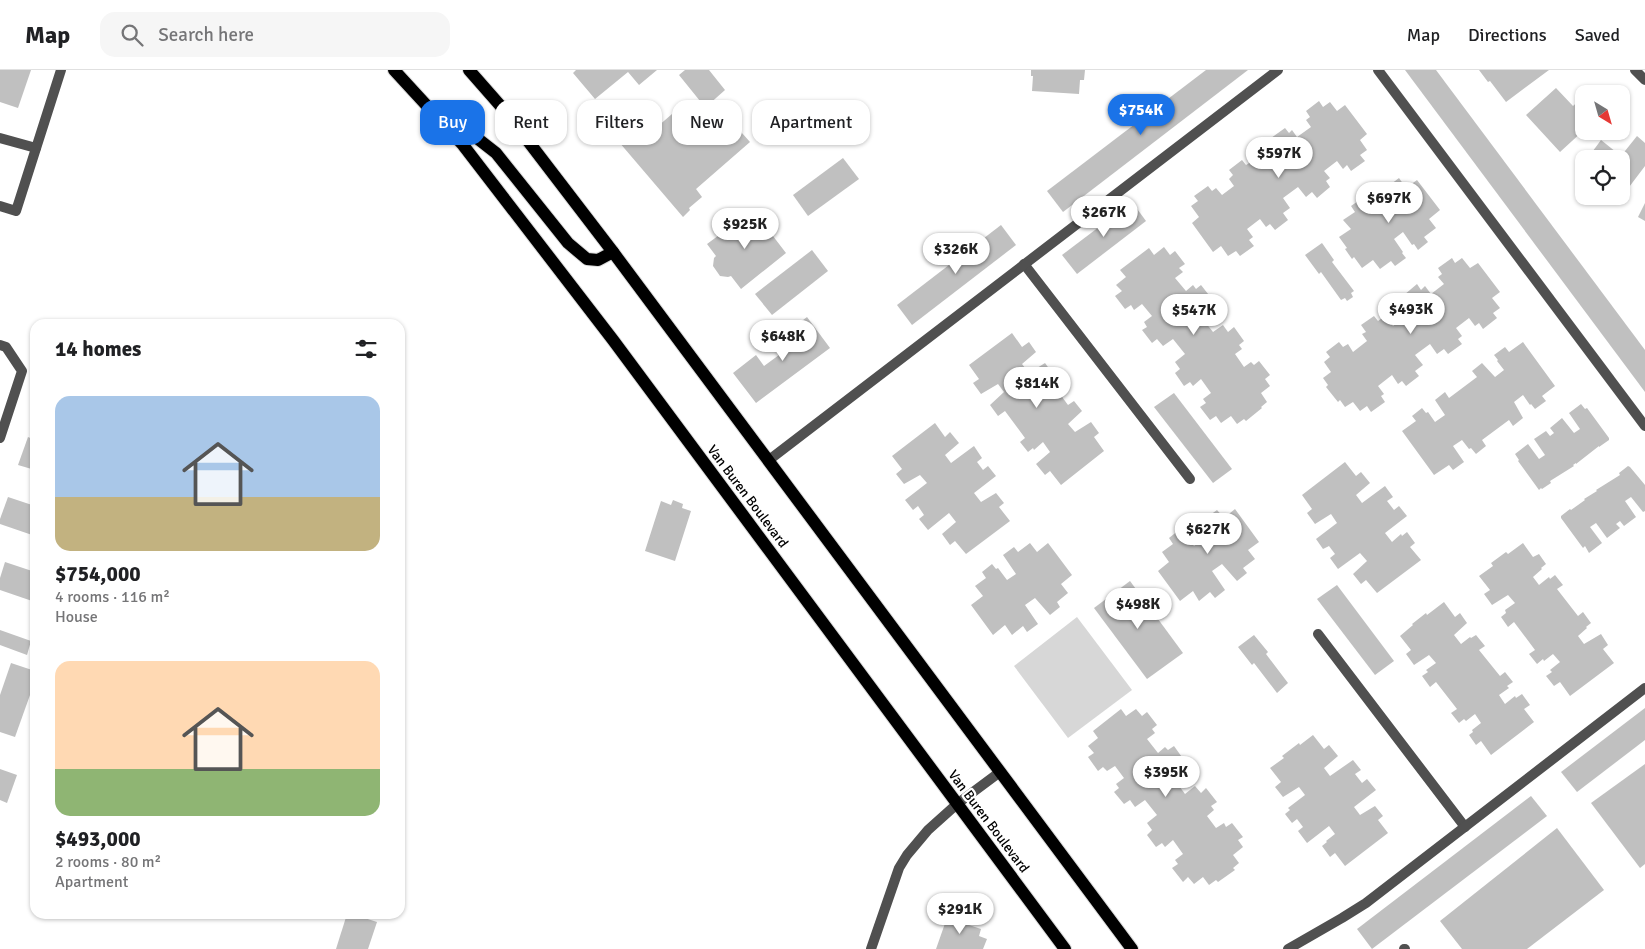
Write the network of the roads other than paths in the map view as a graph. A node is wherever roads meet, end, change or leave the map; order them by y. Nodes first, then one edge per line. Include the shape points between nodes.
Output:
1 (61, 70) edge
2 (394, 70) edge
3 (469, 70) edge
4 (1278, 70) edge
5 (1378, 70) edge
6 (1636, 70) edge
7 (1645, 80) edge
8 (421, 100) edge
9 (0, 138) edge
10 (462, 145) edge
11 (485, 145) edge
12 (36, 148) junction
13 (0, 206) edge
14 (613, 252) junction
15 (1024, 264) junction
16 (0, 345) edge
17 (1645, 426) edge
18 (0, 438) edge
19 (769, 460) junction
20 (1190, 479) dead end
21 (1318, 634) dead end
22 (1645, 688) edge
23 (1000, 772) junction
24 (958, 804) junction
25 (1465, 827) junction
26 (871, 949) edge
27 (1065, 949) edge
28 (1132, 949) edge
29 (1288, 949) edge

1 - 12 street
2 - 8 main road, Van Buren Boulevard
3 - 14 main road via 505,111
4 - 15 street
5 - 17 street
6 - 7 street
9 - 12 street
10 - 24 main road, Van Buren Boulevard via 613,340
11 - 14 main road via 496,153 568,243 586,259 598,260
12 - 13 street via 16,210
14 - 19 main road
15 - 19 street
15 - 20 street
16 - 18 street via 6,347 22,371
19 - 23 main road
21 - 25 street
22 - 25 street
23 - 24 street
23 - 28 main road
24 - 26 street via 928,830 907,855
24 - 27 main road, Van Buren Boulevard
25 - 29 street via 1366,903

